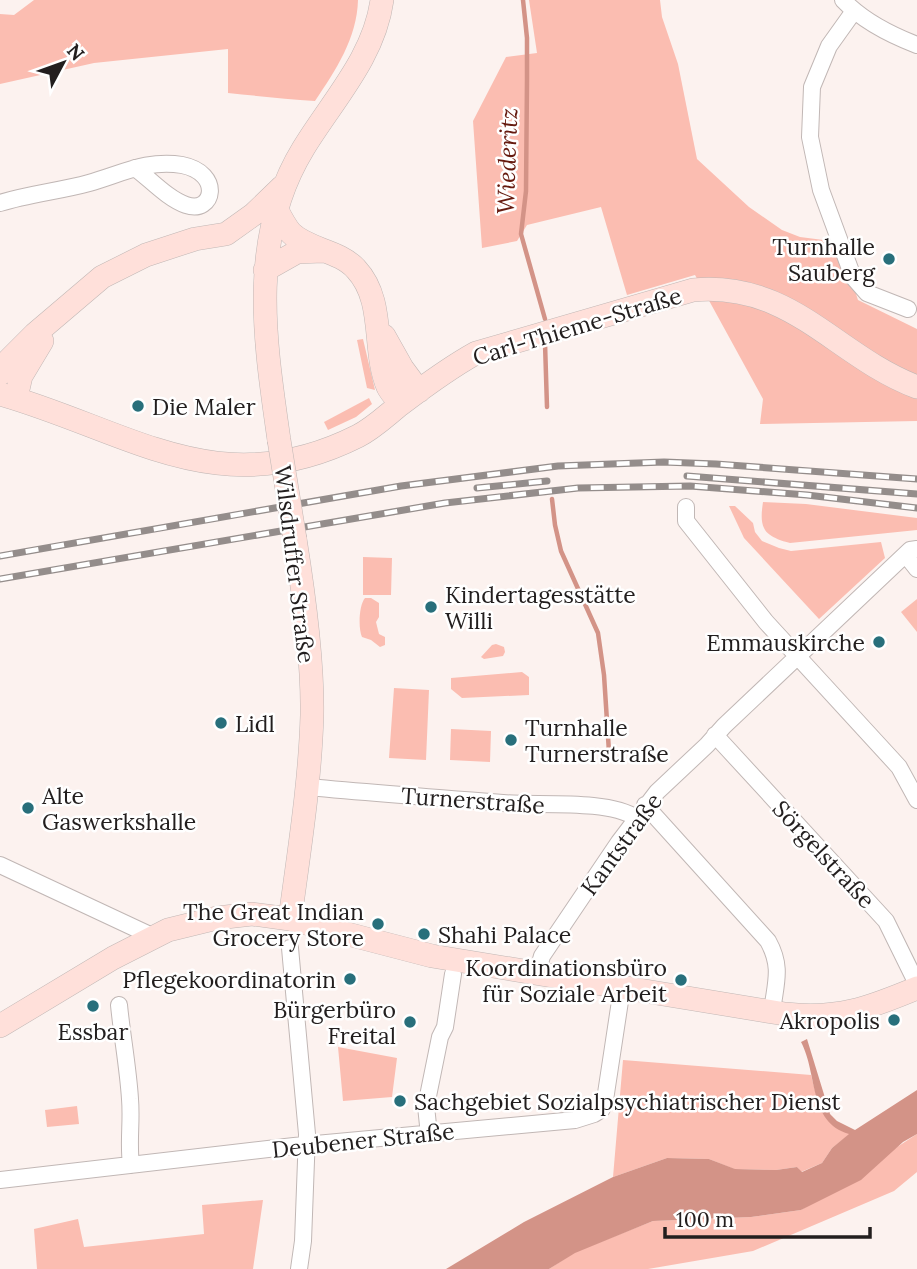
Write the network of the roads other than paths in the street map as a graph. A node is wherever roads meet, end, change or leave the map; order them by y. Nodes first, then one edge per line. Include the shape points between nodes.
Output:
1 (372, 0) edge
2 (382, 0) edge
3 (848, 6) edge
4 (369, 40) junction
5 (917, 45) edge
6 (135, 167) dead end
7 (286, 182) junction
8 (0, 203) edge
9 (277, 210) junction
10 (226, 233) junction
11 (327, 251) junction
12 (265, 270) junction
13 (908, 309) dead end
14 (63, 310) junction
15 (0, 374) edge
16 (917, 387) edge
17 (8, 396) edge
18 (410, 398) junction
19 (686, 507) dead end
20 (911, 552) edge
21 (917, 569) edge
22 (798, 657) junction
23 (715, 735) junction
24 (308, 787) junction
25 (917, 800) edge
26 (640, 812) junction
27 (0, 865) edge
28 (290, 919) junction
29 (154, 937) junction
30 (290, 948) dead end
31 (453, 974) dead end
32 (537, 974) junction
33 (917, 986) edge
34 (622, 988) junction
35 (119, 1005) dead end
36 (773, 1006) junction
37 (0, 1026) edge
38 (429, 1135) junction
39 (306, 1145) junction
40 (131, 1165) junction
41 (0, 1180) edge
42 (299, 1269) edge

1 - 4 main road, Wilsdruffer Straße
2 - 4 main road, Wilsdruffer Straße
3 - 5 street
3 - 13 street via 812,87 810,137 821,190 853,277 867,293
4 - 7 main road, Wilsdruffer Straße via 349,84
6 - 8 street
7 - 9 main road, Wilsdruffer Straße
7 - 10 main road, Wilsdruffer Straße via 254,215
9 - 11 main road via 289,232
9 - 12 main road, Wilsdruffer Straße
10 - 12 main road via 249,240
10 - 14 main road, Wilsdruffer Straße via 146,254 102,277
11 - 12 main road via 297,252
11 - 18 main road via 356,268 366,283 389,388
12 - 24 main road, Wilsdruffer Straße, bridge via 264,330 301,578 311,688
14 - 15 main road, Wilsdruffer Straße
14 - 17 main road, Wilsdruffer Straße
16 - 18 main road, Carl-Thieme-Straße via 885,373 782,305 714,288 693,290 487,349 448,369
17 - 18 main road, Carl-Thieme-Straße via 169,455 232,464 331,449 362,434
19 - 22 street via 686,521
20 - 21 street
20 - 22 street, Kantstraße
22 - 23 street, Kantstraße
22 - 25 street via 899,767
23 - 26 street, Kantstraße
23 - 33 street, Sörgelstraße via 886,922
24 - 26 street, Turnerstraße
24 - 28 main road, Wilsdruffer Straße
26 - 32 street, Kantstraße via 542,956
26 - 36 street, Turnerstraße via 759,931 776,956
27 - 29 street
28 - 29 main road via 252,914 217,918
28 - 32 main road via 417,953
29 - 37 main road
30 - 39 street
31 - 38 street via 426,1106
32 - 34 main road
33 - 36 main road via 840,1015 799,1016
34 - 36 main road
34 - 38 street, Deubener Straße via 602,1109 575,1120
35 - 40 street via 130,1097
38 - 39 street, Deubener Straße
39 - 40 street, Deubener Straße
39 - 42 street
40 - 41 street, Deubener Straße

